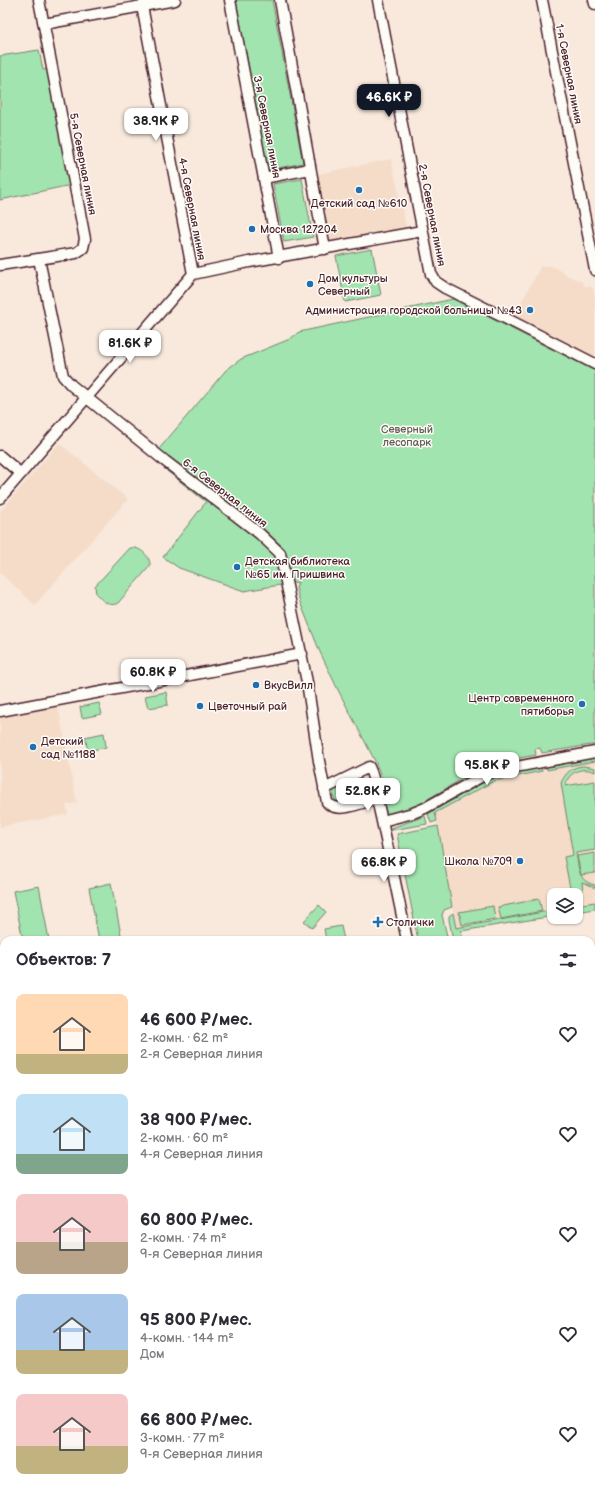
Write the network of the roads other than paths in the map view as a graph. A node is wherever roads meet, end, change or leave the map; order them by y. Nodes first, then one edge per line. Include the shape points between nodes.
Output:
1 (39, 0) edge
2 (175, 0) edge
3 (230, 0) edge
4 (280, 0) edge
5 (378, 0) edge
6 (542, 0) edge
7 (594, 0) edge
8 (595, 4) edge
9 (142, 6) junction
10 (44, 24) junction
11 (310, 169) junction
12 (264, 178) junction
13 (422, 231) junction
14 (325, 249) junction
15 (279, 258) junction
16 (39, 259) junction
17 (0, 265) edge
18 (595, 270) edge
19 (193, 274) junction
20 (595, 364) edge
21 (87, 398) junction
22 (0, 456) edge
23 (21, 474) junction
24 (0, 498) edge
25 (302, 654) junction
26 (0, 711) edge
27 (595, 752) edge
28 (324, 789) junction
29 (377, 798) junction
30 (382, 821) junction
31 (406, 936) edge

1 - 10 street, 5-я Северная линия
2 - 9 street
3 - 12 street, 3-я Северная линия
4 - 11 street
5 - 13 street, 2-я Северная линия
6 - 18 street, 1-я Северная линия
7 - 8 street
9 - 10 street
9 - 19 street, 4-я Северная линия
10 - 16 street, 5-я Северная линия via 85,239 83,248 76,253
11 - 12 street
11 - 14 street
12 - 15 street, 3-я Северная линия
13 - 14 street
13 - 20 street, 2-я Северная линия via 431,274 436,282
14 - 15 street
15 - 19 street
16 - 17 street, 5-я Северная линия
16 - 21 street, 6-я Северная линия via 62,376
19 - 21 street
21 - 23 street
21 - 25 street, 6-я Северная линия via 260,534 280,553
22 - 23 street
23 - 24 street
25 - 26 street
25 - 28 street, 6-я Северная линия
27 - 30 street via 495,771 425,808
28 - 29 street, 6-я Северная линия via 327,802 334,808 340,809
28 - 29 street via 369,767
29 - 30 street
30 - 31 street

